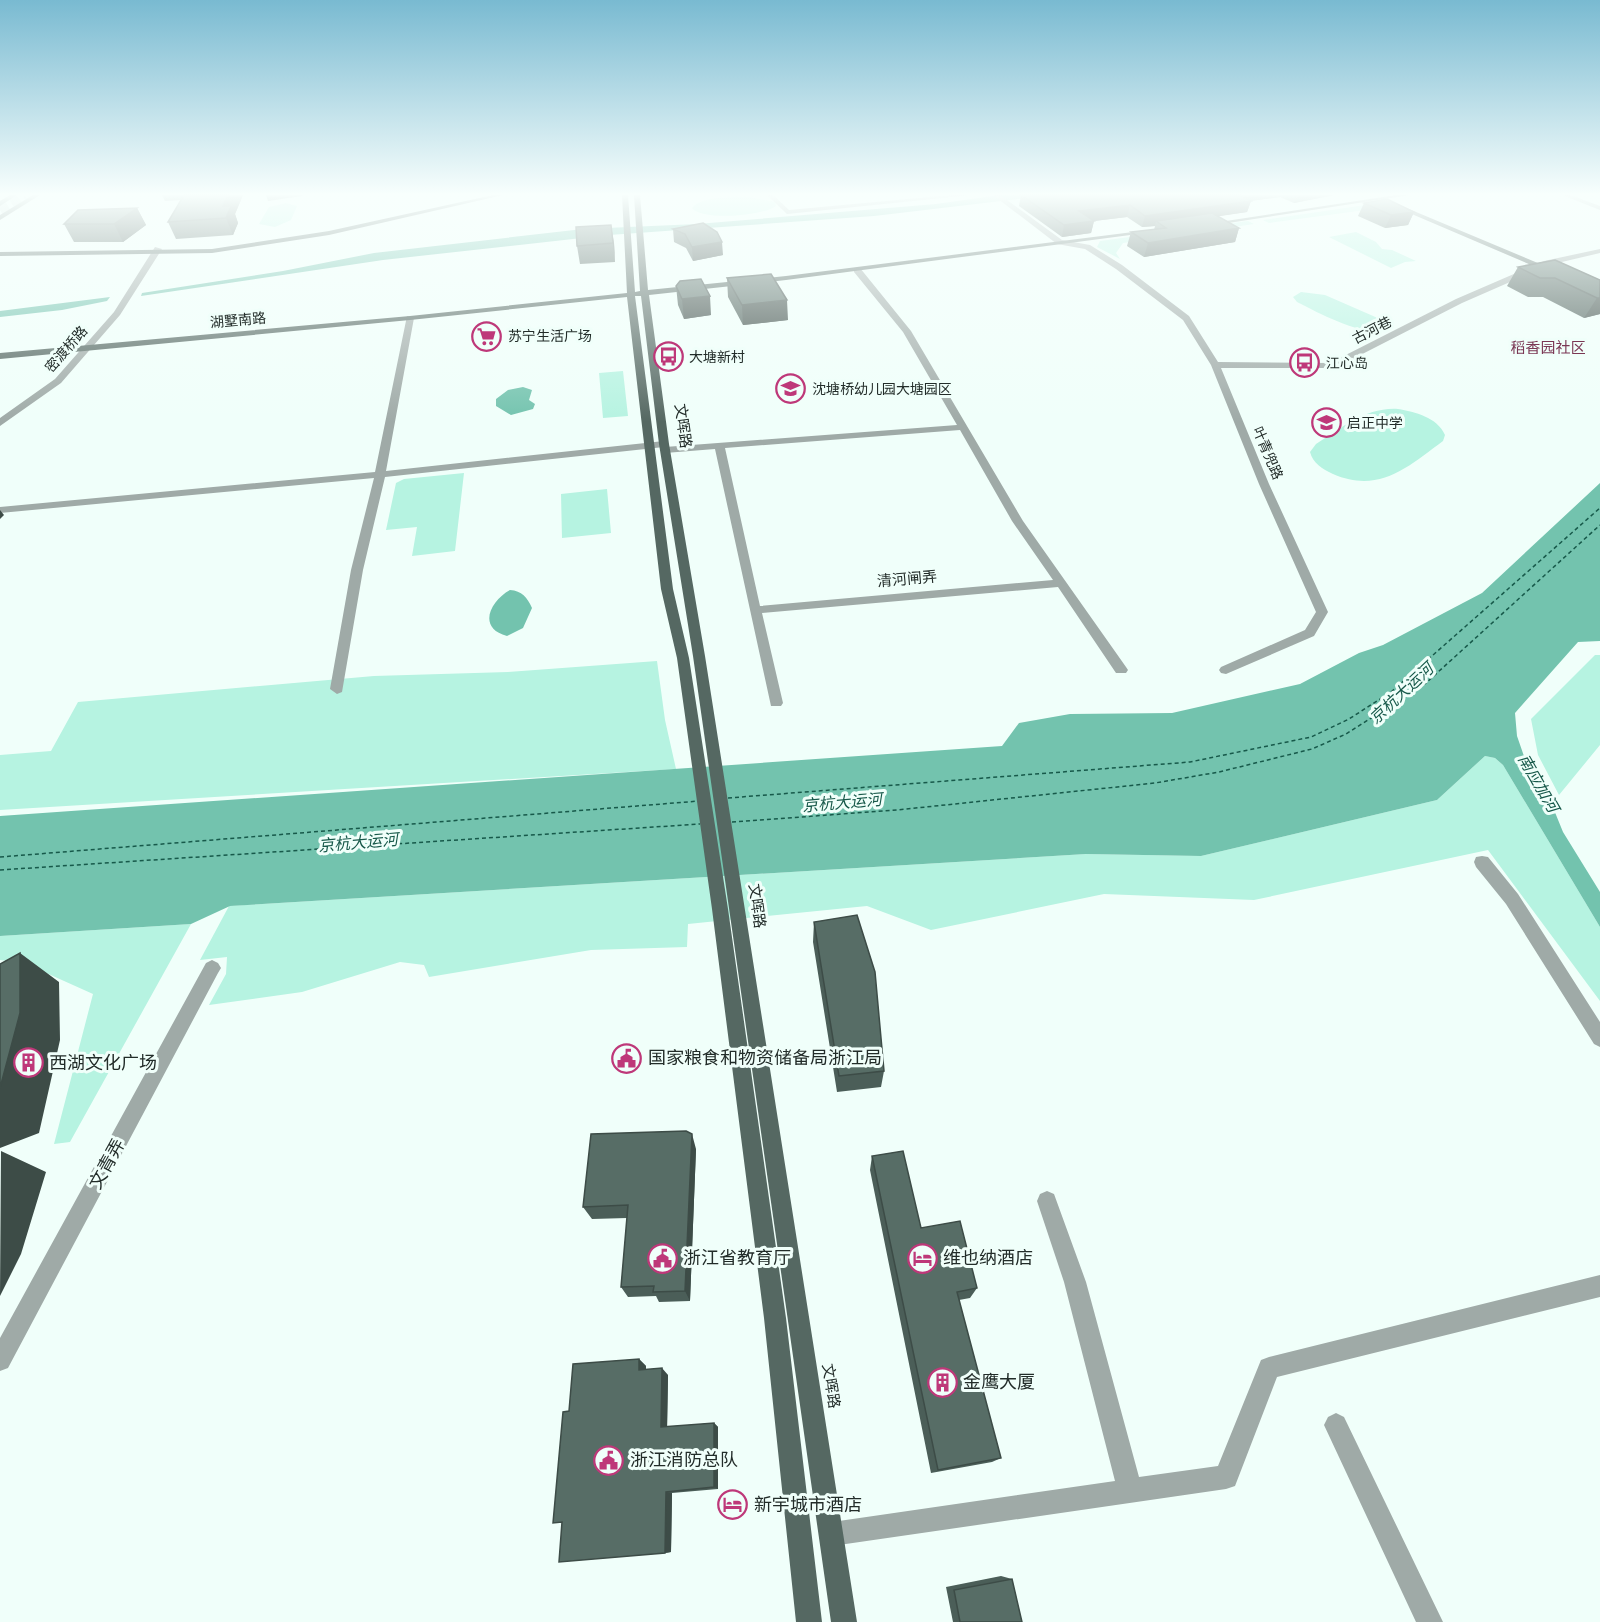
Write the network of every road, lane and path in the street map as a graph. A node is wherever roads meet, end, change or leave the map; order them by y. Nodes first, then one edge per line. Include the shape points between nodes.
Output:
1 (857, 270) edge
2 (144, 271) edge
3 (630, 271) edge
4 (642, 271) edge
5 (814, 271) edge
6 (850, 271) edge
7 (1123, 271) edge
8 (1531, 271) edge
9 (644, 291) junction
10 (631, 292) junction
11 (410, 318) junction
12 (86, 345) junction
13 (0, 352) edge
14 (0, 356) edge
15 (1215, 365) junction
16 (0, 423) edge
17 (963, 427) junction
18 (649, 446) junction
19 (719, 446) junction
20 (664, 447) junction
21 (380, 475) junction
22 (0, 510) edge
23 (1062, 583) junction
24 (755, 610) junction
25 (691, 657) junction
26 (1121, 670) dead end
27 (1226, 670) dead end
28 (337, 689) dead end
29 (776, 703) dead end
30 (1482, 862) dead end
31 (212, 968) dead end
32 (1600, 1038) edge
33 (751, 1079) junction
34 (1047, 1201) dead end
35 (1600, 1286) edge
36 (0, 1360) edge
37 (1336, 1425) dead end
38 (1130, 1491) junction
39 (832, 1534) junction
40 (809, 1622) edge
41 (844, 1622) edge
42 (1430, 1622) edge

1 - 17 street via 908,331
2 - 12 street, 密渡桥路 via 117,313
3 - 10 main road, 文晖路
4 - 9 main road, 文晖路
5 - 9 main road, 湖墅南路
6 - 9 main road, 湖墅南路
7 - 15 street, 叶青兜路 via 1186,318
8 - 15 street, 古河巷 via 1459,301 1332,366
9 - 10 main road, 湖墅南路
9 - 20 main road, 文晖路
10 - 11 main road, 湖墅南路
10 - 12 main road, 湖墅南路
10 - 18 main road, 文晖路
11 - 12 main road, 湖墅南路
11 - 21 street
12 - 13 main road, 湖墅南路
12 - 14 main road, 湖墅南路
12 - 16 street, 密渡桥路 via 58,381
15 - 27 street, 叶青兜路 via 1322,612 1310,633
17 - 19 street
17 - 23 street via 1018,521
18 - 20 street
18 - 21 street
18 - 25 main road, 文晖路 via 667,589
19 - 20 street
19 - 24 street
20 - 25 main road, 文晖路
21 - 22 street
21 - 28 street via 357,570
23 - 24 street, 清河闸弄
23 - 26 street
24 - 29 street
25 - 33 main road, 文晖路
30 - 32 street via 1512,899
31 - 36 street, 文青弄
33 - 39 main road, 文晖路
33 - 40 main road, 文晖路
34 - 38 street via 1075,1282
35 - 38 street via 1269,1368 1226,1477
37 - 42 street
38 - 39 street
39 - 41 main road, 文晖路

